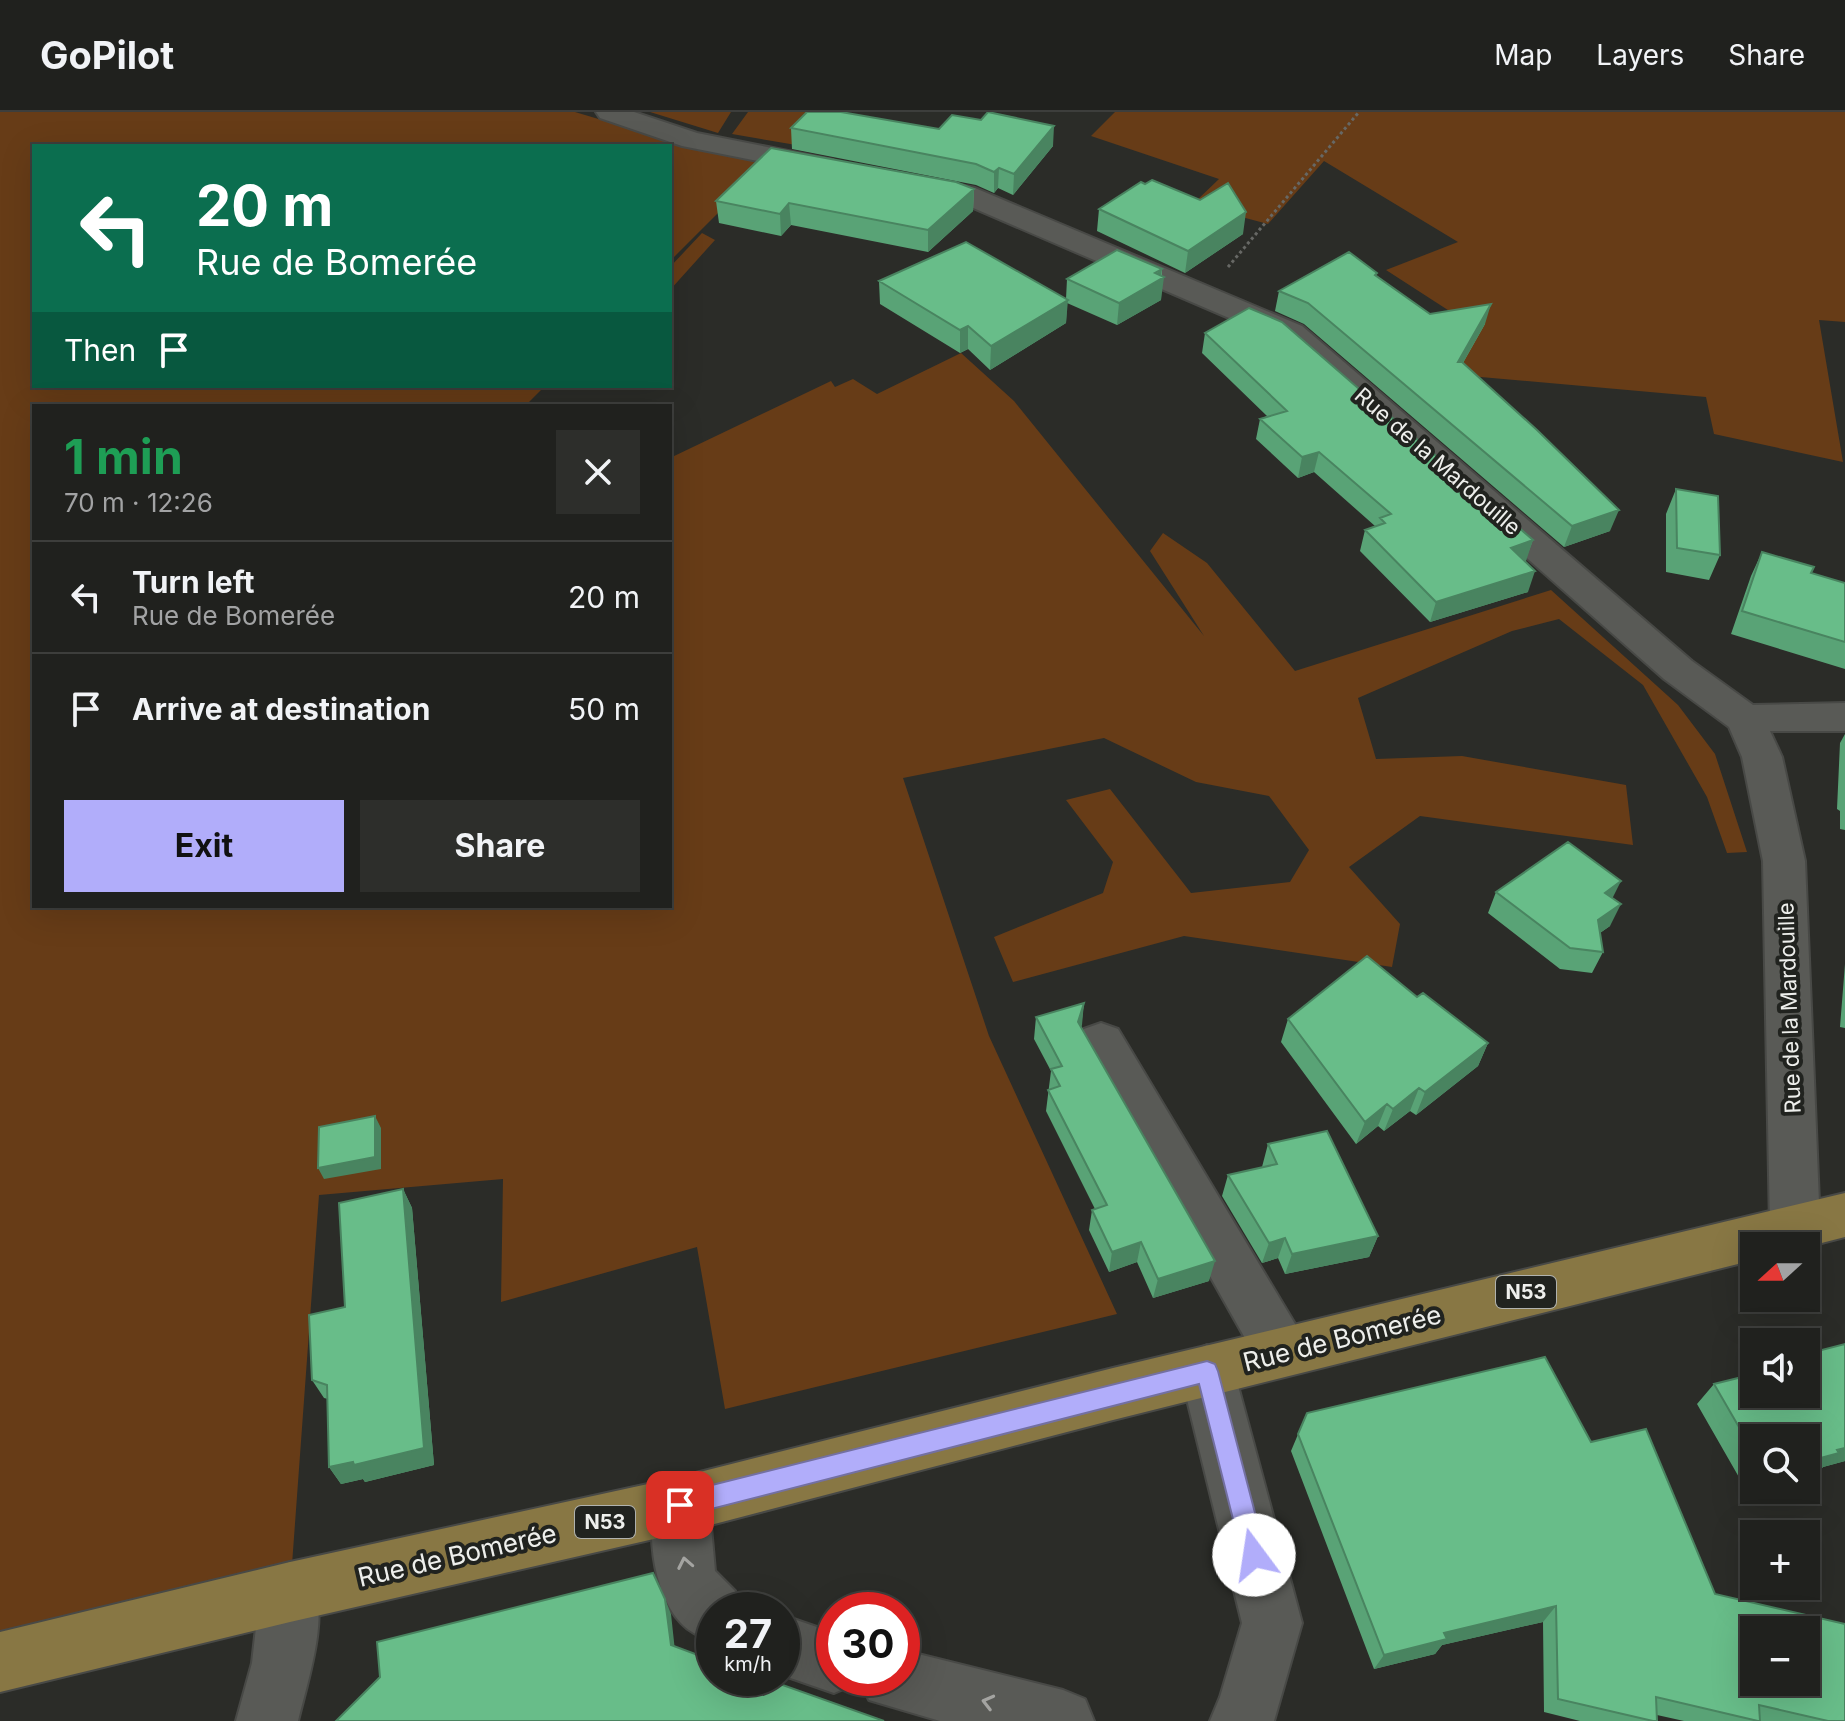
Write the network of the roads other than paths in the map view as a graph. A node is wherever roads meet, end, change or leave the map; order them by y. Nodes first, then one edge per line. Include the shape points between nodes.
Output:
1 (609, 112) edge
2 (843, 170) edge
3 (889, 179) edge
4 (1845, 717) edge
5 (1745, 719) junction
6 (1101, 1042) dead end
7 (1845, 1215) edge
8 (1795, 1227) junction
9 (1282, 1352) junction
10 (1207, 1371) junction
11 (680, 1505) junction
12 (290, 1592) junction
13 (696, 1592) edge
14 (0, 1662) edge
15 (920, 1685) edge
16 (1252, 1718) edge
17 (267, 1721) edge
18 (1063, 1721) edge

1 - 2 street via 691,140
3 - 5 street, Rue de la Mardouille via 965,194 1291,333 1678,670
4 - 5 street
5 - 8 street, Rue de la Mardouille via 1762,757 1784,861
6 - 9 street
7 - 8 main road, Rue de Bomerée / N53
8 - 9 main road, Rue de Bomerée / N53
9 - 10 main road, Rue de Bomerée / N53
10 - 11 main road, Rue de Bomerée / N53
10 - 16 street via 1272,1623
11 - 12 main road, Rue de Bomerée / N53
13 -> 11 street via 684,1570
12 - 14 main road, Rue de Bomerée / N53
12 - 17 street via 282,1663
18 -> 15 street

